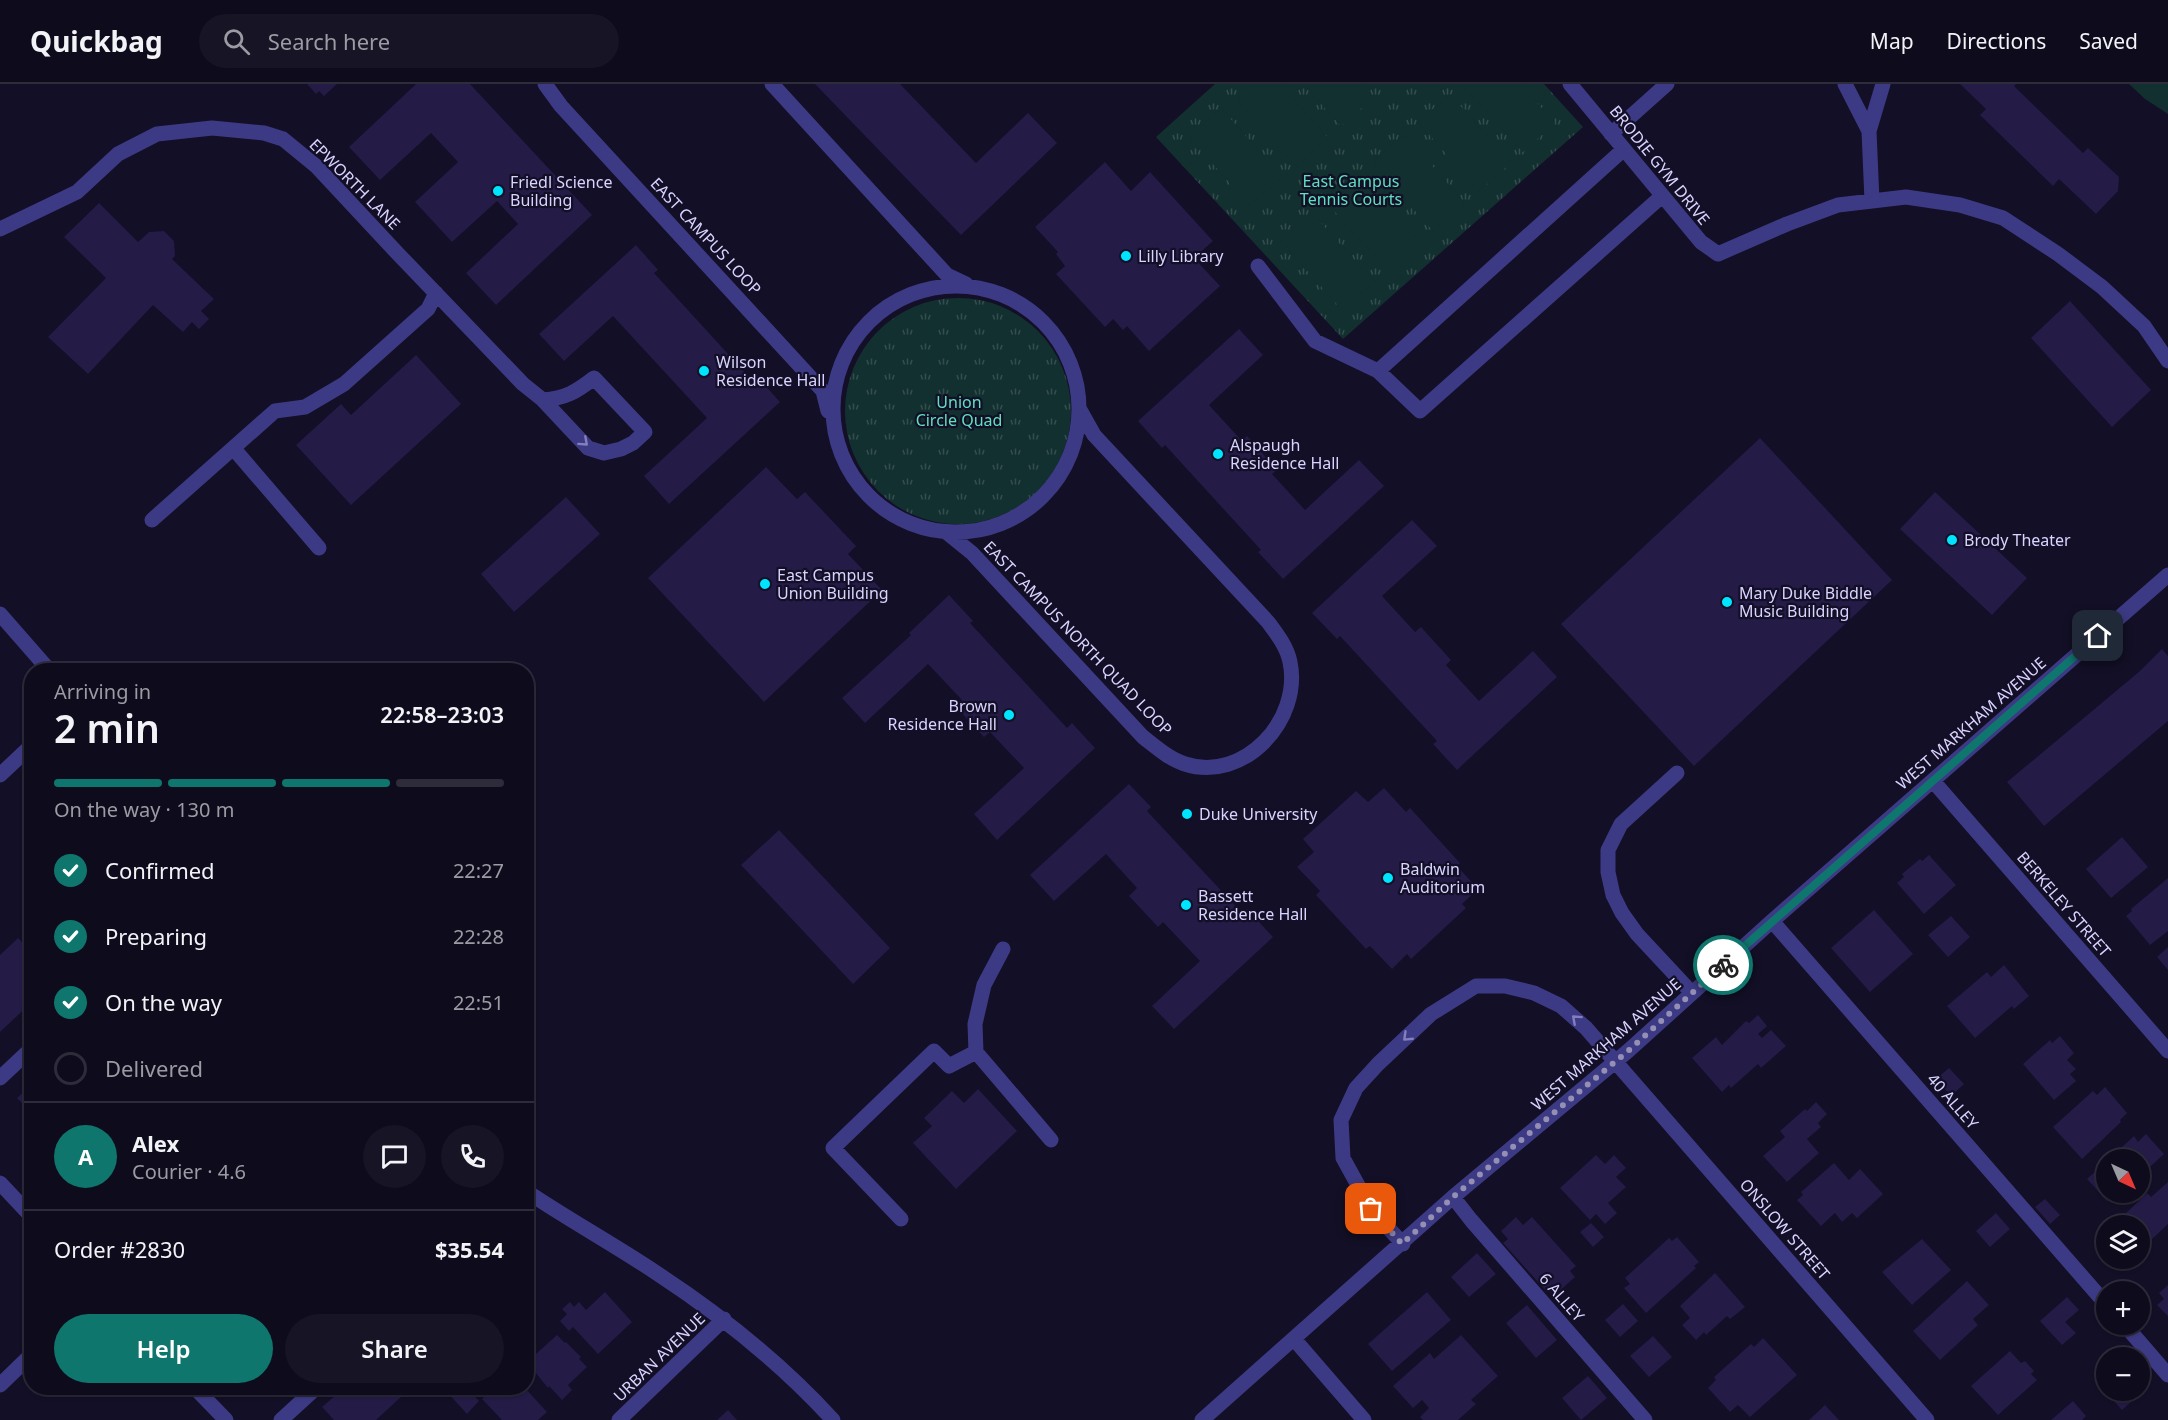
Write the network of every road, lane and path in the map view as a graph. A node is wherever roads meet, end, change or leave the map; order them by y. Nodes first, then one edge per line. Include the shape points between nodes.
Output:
1 (545, 84) edge
2 (772, 84) edge
3 (1570, 84) edge
4 (1667, 84) edge
5 (1845, 84) edge
6 (1883, 84) edge
7 (1869, 130) junction
8 (1611, 134) junction
9 (1624, 149) junction
10 (1662, 196) junction
11 (1872, 201) junction
12 (0, 229) edge
13 (1258, 266) dead end
14 (969, 286) junction
15 (436, 293) junction
16 (2168, 361) edge
17 (1378, 371) junction
18 (543, 400) junction
19 (1080, 410) junction
20 (833, 416) junction
21 (234, 449) junction
22 (152, 520) dead end
23 (946, 532) junction
24 (319, 548) dead end
25 (2168, 574) edge
26 (0, 614) edge
27 (43, 663) edge
28 (24, 752) edge
29 (1677, 772) dead end
30 (0, 775) edge
31 (1933, 782) junction
32 (1772, 921) junction
33 (1002, 949) dead end
34 (1692, 993) junction
35 (2168, 1051) edge
36 (976, 1052) junction
37 (24, 1056) edge
38 (1616, 1061) junction
39 (0, 1078) edge
40 (1051, 1140) dead end
41 (0, 1183) edge
42 (534, 1196) edge
43 (1453, 1197) junction
44 (24, 1208) edge
45 (901, 1219) dead end
46 (1402, 1244) junction
47 (2096, 1293) edge
48 (724, 1319) junction
49 (2133, 1335) edge
50 (1294, 1339) junction
51 (24, 1362) edge
52 (2168, 1376) edge
53 (0, 1385) edge
54 (202, 1395) edge
55 (308, 1395) edge
56 (226, 1420) edge
57 (281, 1420) edge
58 (619, 1420) edge
59 (833, 1420) edge
60 (1202, 1420) edge
61 (1364, 1420) edge
62 (1646, 1420) edge
63 (1927, 1420) edge

1 - 20 street, EAST CAMPUS LOOP via 823,391 828,412
2 - 14 street via 947,275
3 - 8 street, BRODIE GYM DRIVE
4 - 8 street
5 - 7 street
6 - 7 street
7 - 11 street
8 - 9 street, BRODIE GYM DRIVE
9 - 10 street, BRODIE GYM DRIVE
9 - 17 street
10 - 11 street, BRODIE GYM DRIVE via 1701,242 1718,254 1838,205
10 - 17 street via 1420,411
11 - 16 street, BRODIE GYM DRIVE via 1924,199 2003,218 2102,287 2144,326
12 - 15 street, EPWORTH LANE via 77,192 118,154 157,134 212,128 264,133 283,139 316,166
13 - 17 street via 1315,341
14 - 19 street via 1019,302 1050,328 1074,371
14 - 20 street via 915,292 868,323 842,361
15 - 18 street, EPWORTH LANE
15 - 21 street via 428,309 344,384 305,407 275,411
18 -> 18 street, EPWORTH LANE via 588,448 604,453 621,449 645,432 594,378 562,399
19 - 23 street via 1069,459 1044,496 1002,524
19 - 23 street, EAST CAMPUS NORTH QUAD LOOP via 1094,435 1282,641 1290,661 1292,682 1282,721 1266,742 1240,759 1218,766 1184,764 1164,754 1143,737 972,553
20 - 23 street via 836,440 847,467 871,499 903,521
21 - 22 street
21 - 24 street
25 - 31 street, WEST MARKHAM AVENUE
26 - 27 street
28 - 30 street
29 - 34 street via 1621,824 1608,850 1608,872 1622,913
31 - 32 street, WEST MARKHAM AVENUE
31 - 35 street, BERKELEY STREET
32 - 34 street, WEST MARKHAM AVENUE
32 - 47 street, 40 ALLEY
33 - 36 street via 984,985 975,1024
34 - 38 street, WEST MARKHAM AVENUE
36 - 40 street
36 - 45 street via 949,1066 934,1051 833,1148
37 - 39 street
38 - 43 street, WEST MARKHAM AVENUE
38 -> 46 street, ONSLOW STREET via 1560,1006 1534,993 1505,986 1476,986 1431,1014 1356,1088 1341,1120 1343,1158 1371,1209
38 - 63 street, ONSLOW STREET
41 - 44 street
42 - 48 street
43 - 46 street, WEST MARKHAM AVENUE
43 - 62 street, 6 ALLEY
46 - 50 street, WEST MARKHAM AVENUE
48 - 58 street, URBAN AVENUE
48 - 59 street
49 - 52 street
50 - 60 street, WEST MARKHAM AVENUE
50 - 61 street
51 - 53 street
54 - 56 street
55 - 57 street

